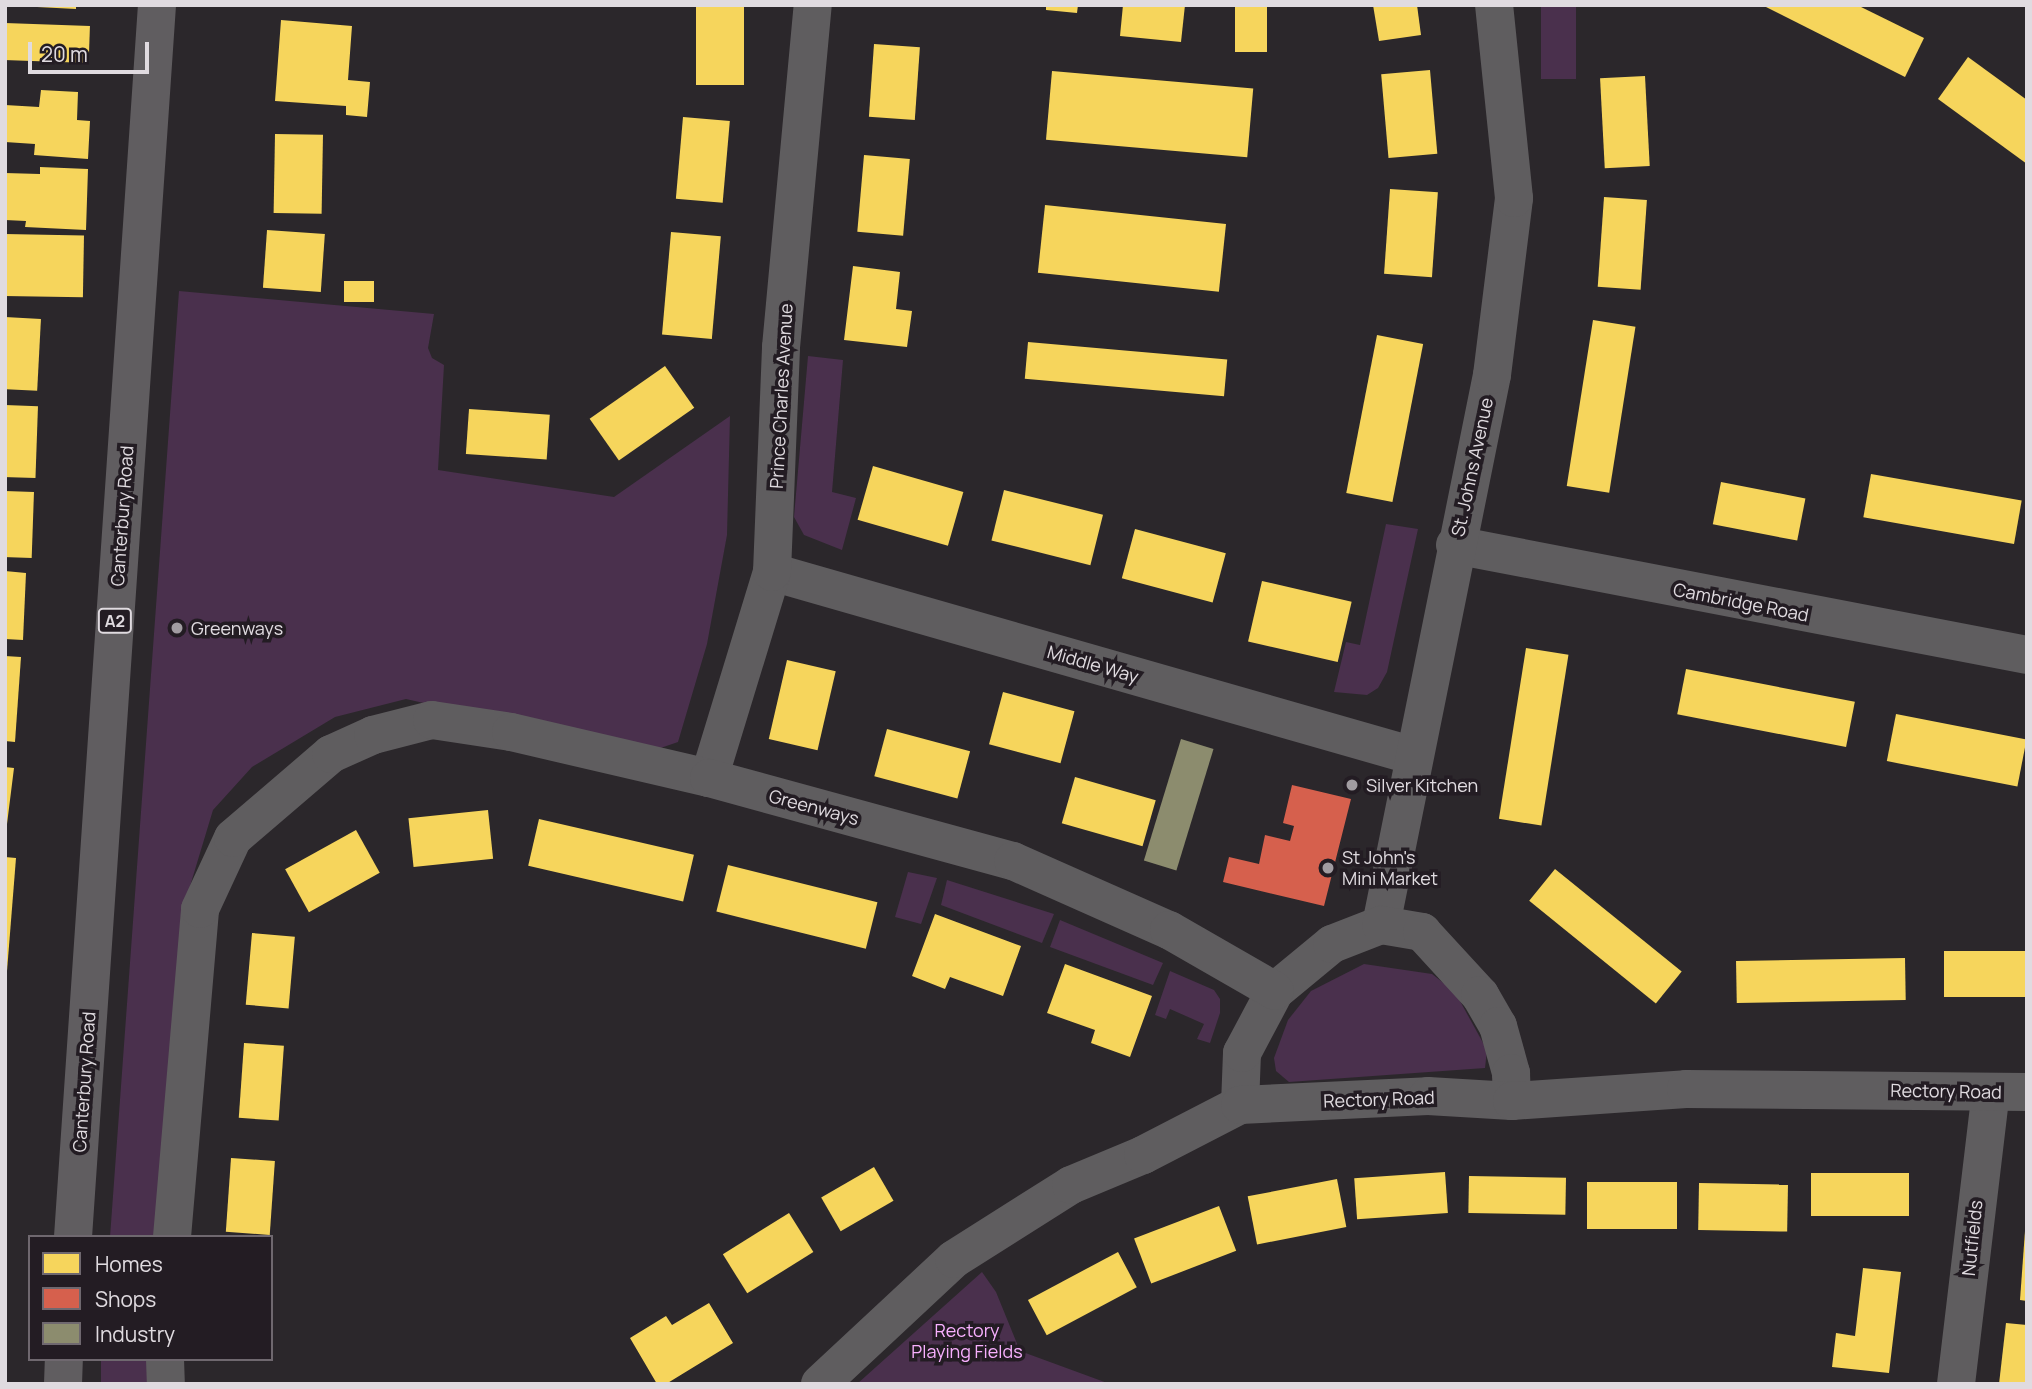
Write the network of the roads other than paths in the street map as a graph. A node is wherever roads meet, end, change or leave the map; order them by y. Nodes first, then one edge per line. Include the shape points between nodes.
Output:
1 (157, 5) edge
2 (813, 5) edge
3 (1494, 5) edge
4 (1455, 545) junction
5 (772, 572) junction
6 (2027, 655) edge
7 (1414, 756) junction
8 (709, 778) junction
9 (1381, 925) junction
10 (1275, 991) junction
11 (2009, 1092) edge
12 (1511, 1101) junction
13 (1240, 1105) junction
14 (73, 1235) edge
15 (172, 1235) edge
16 (64, 1361) edge
17 (165, 1361) edge
18 (63, 1384) edge
19 (166, 1384) edge
20 (820, 1384) edge
21 (1956, 1384) edge

1 - 14 main road, Canterbury Road / A2
2 - 5 street, Prince Charles Avenue via 781,347
3 - 4 street, St. Johns Avenue via 1514,198 1492,375
4 - 6 street, Cambridge Road
4 - 7 street, St. Johns Avenue
5 - 7 street, Middle Way
5 - 8 street, Prince Charles Avenue
7 - 9 street, St. Johns Avenue
8 - 10 street, Greenways via 1013,861 1169,930
8 - 15 street, Greenways via 511,732 432,720 373,735 331,754 233,838 200,909
9 - 10 street via 1332,944
9 - 12 street via 1422,932 1480,996 1497,1026 1511,1073
10 - 13 street via 1242,1053
11 - 12 street, Rectory Road via 1686,1088
11 - 21 street, Nutfields
12 - 13 street, Rectory Road via 1428,1096
13 - 20 street, Rectory Road via 1143,1155 1071,1185 954,1259
16 - 18 main road
17 - 19 street

